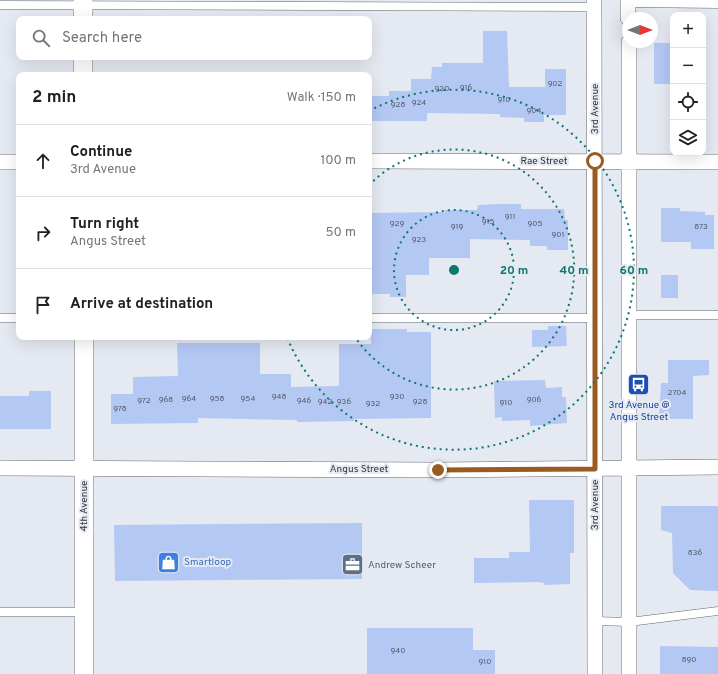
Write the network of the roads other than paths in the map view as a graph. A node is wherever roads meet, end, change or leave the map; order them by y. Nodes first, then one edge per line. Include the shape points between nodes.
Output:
1 (594, 4) edge
2 (718, 4) edge
3 (0, 6) edge
4 (628, 7) edge
5 (83, 8) edge
6 (628, 48) edge
7 (83, 60) edge
8 (83, 72) edge
9 (595, 161) junction
10 (0, 162) edge
11 (16, 162) edge
12 (372, 162) edge
13 (629, 162) junction
14 (718, 162) edge
15 (629, 314) junction
16 (718, 314) edge
17 (0, 318) edge
18 (16, 318) edge
19 (372, 318) edge
20 (595, 318) junction
21 (84, 340) edge
22 (718, 467) edge
23 (0, 468) edge
24 (84, 468) junction
25 (629, 468) junction
26 (595, 469) junction
27 (0, 612) edge
28 (84, 612) junction
29 (718, 612) edge
30 (595, 621) junction
31 (629, 622) junction
32 (84, 674) edge
33 (595, 674) edge
34 (629, 674) edge

1 - 5 lane
1 - 9 street, 3rd Avenue
2 - 4 lane
3 - 5 lane
6 - 13 street
7 - 8 street
9 - 12 street, Rae Street
9 - 13 street, Rae Street
9 - 20 street, 3rd Avenue
10 - 11 street
13 - 14 street, Rae Street
13 - 15 street
15 - 16 lane
15 - 25 street
17 - 18 lane
19 - 20 lane
20 - 26 street, 3rd Avenue
21 - 24 street, 4th Avenue
22 - 25 street, Angus Street
23 - 24 street, Angus Street
24 - 26 street, Angus Street
24 - 28 street, 4th Avenue
25 - 26 street, Angus Street
25 - 31 street
26 - 30 street, 3rd Avenue
27 - 28 lane
28 - 32 street, 4th Avenue
29 - 31 lane
30 - 31 lane
30 - 33 street, 3rd Avenue
31 - 34 street

